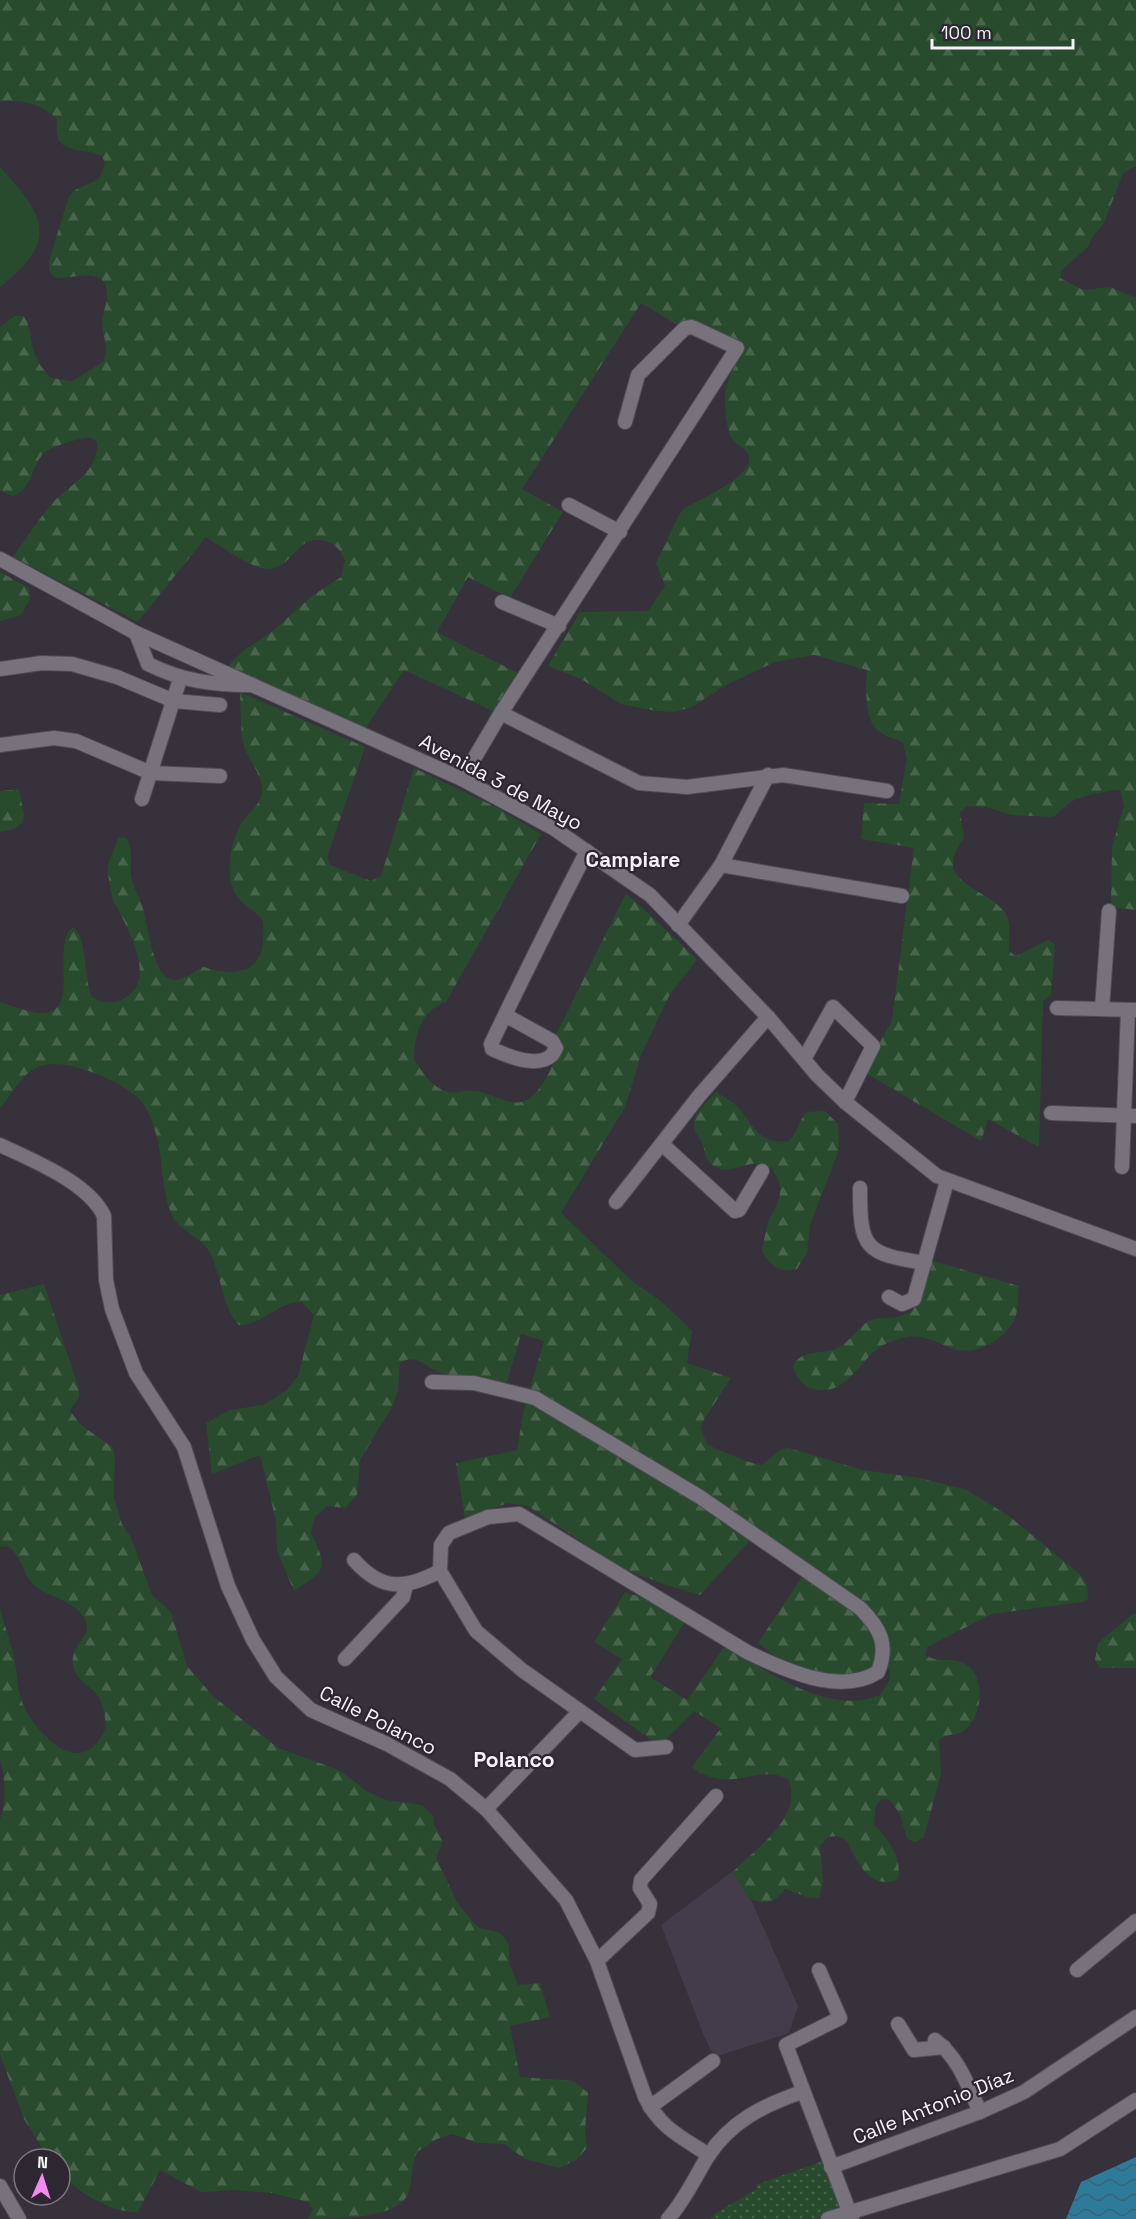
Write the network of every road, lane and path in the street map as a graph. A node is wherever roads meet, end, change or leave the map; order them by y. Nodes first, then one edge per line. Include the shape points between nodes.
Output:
1 (625, 422) dead end
2 (569, 505) dead end
3 (620, 532) junction
4 (0, 560) edge
5 (502, 602) dead end
6 (559, 626) junction
7 (136, 633) junction
8 (0, 669) edge
9 (180, 679) junction
10 (255, 685) junction
11 (174, 701) junction
12 (220, 705) dead end
13 (501, 713) junction
14 (0, 745) edge
15 (151, 773) junction
16 (768, 775) junction
17 (220, 776) dead end
18 (462, 779) junction
19 (887, 791) dead end
20 (142, 799) dead end
21 (586, 851) junction
22 (721, 865) junction
23 (902, 896) dead end
24 (1109, 911) dead end
25 (678, 925) junction
26 (1058, 1008) dead end
27 (1102, 1009) junction
28 (1132, 1010) edge
29 (505, 1015) junction
30 (768, 1017) junction
31 (804, 1059) junction
32 (845, 1102) junction
33 (1052, 1113) dead end
34 (1130, 1115) edge
35 (662, 1144) junction
36 (0, 1145) edge
37 (1122, 1167) dead end
38 (762, 1171) dead end
39 (947, 1181) junction
40 (860, 1188) dead end
41 (616, 1202) dead end
42 (1136, 1249) edge
43 (925, 1263) junction
44 (889, 1297) dead end
45 (432, 1382) dead end
46 (354, 1560) dead end
47 (440, 1571) junction
48 (406, 1585) junction
49 (345, 1659) dead end
50 (580, 1711) junction
51 (666, 1747) dead end
52 (716, 1796) dead end
53 (486, 1809) junction
54 (1136, 1921) edge
55 (597, 1961) junction
56 (819, 1970) dead end
57 (1077, 1970) dead end
58 (1136, 2017) edge
59 (898, 2024) dead end
60 (713, 2061) dead end
61 (802, 2092) junction
62 (1136, 2100) edge
63 (650, 2107) junction
64 (980, 2112) junction
65 (709, 2155) junction
66 (831, 2167) junction
67 (0, 2186) edge
68 (851, 2216) edge
69 (19, 2219) edge
70 (668, 2219) edge
71 (828, 2219) edge

1 - 3 street via 638,375 685,328 692,327 736,348
2 - 3 street
3 - 6 street
4 - 7 street, Avenida 3 de Mayo
5 - 6 street
6 - 13 street
7 - 9 street via 148,664
7 - 10 street, Avenida 3 de Mayo
8 - 11 street via 42,663 72,664 117,677
9 - 10 street
9 - 11 street
10 - 18 street, Avenida 3 de Mayo
11 - 12 street
11 - 15 street
13 - 16 street via 639,783 687,787
13 - 18 street
14 - 15 street via 54,738 76,741
15 - 17 street
15 - 20 street
16 - 19 street via 811,777
16 - 22 street
18 - 21 street, Avenida 3 de Mayo via 553,828
21 - 25 street, Avenida 3 de Mayo via 650,895
21 - 29 street
22 - 23 street
22 - 25 street
24 - 27 street
25 - 30 street, Avenida 3 de Mayo
26 - 27 street
27 - 28 street
28 - 34 street
29 - 29 street via 552,1041 556,1048 552,1055 540,1060 521,1059 492,1049
30 - 31 street, Avenida 3 de Mayo
30 - 35 street
31 - 32 street, Avenida 3 de Mayo
31 - 32 street via 833,1008 873,1046
32 - 39 street, Avenida 3 de Mayo
33 - 34 street
34 - 37 street
35 - 38 street via 735,1211
35 - 41 street
36 - 53 street, Calle Polanco via 47,1168 93,1198 100,1207 112,1308 136,1373 184,1447 228,1586 253,1640 276,1677 311,1710 387,1744 450,1779
39 - 42 street, Avenida 3 de Mayo
39 - 43 street
40 - 43 street via 860,1226 874,1250 892,1258
43 - 44 street via 914,1299 902,1304
45 - 47 street via 474,1383 535,1398 578,1423 700,1497 860,1608 880,1632 884,1654 878,1672 852,1683 816,1677 766,1661 519,1514 488,1517 449,1533 441,1545
46 - 48 street via 386,1583
47 - 48 street
47 - 50 street via 476,1631
48 - 49 street via 403,1597
50 - 51 street via 635,1750
50 - 53 street
52 - 55 street via 640,1880 640,1888 650,1904 648,1913
53 - 55 street, Calle Polanco via 572,1908
54 - 57 street
55 - 63 street, Calle Polanco
56 - 61 street via 840,2018 786,2045
58 - 64 street, Calle Antonio Díaz via 1042,2080
59 - 64 street via 914,2050 940,2044 960,2067
60 - 63 street
61 - 65 street via 775,2101 738,2122
61 - 66 street
62 - 68 street via 1060,2149
63 - 65 street, Calle Polanco via 662,2125
64 - 66 street, Calle Antonio Díaz
65 - 70 street
66 - 68 street
67 - 69 street
68 - 71 street

